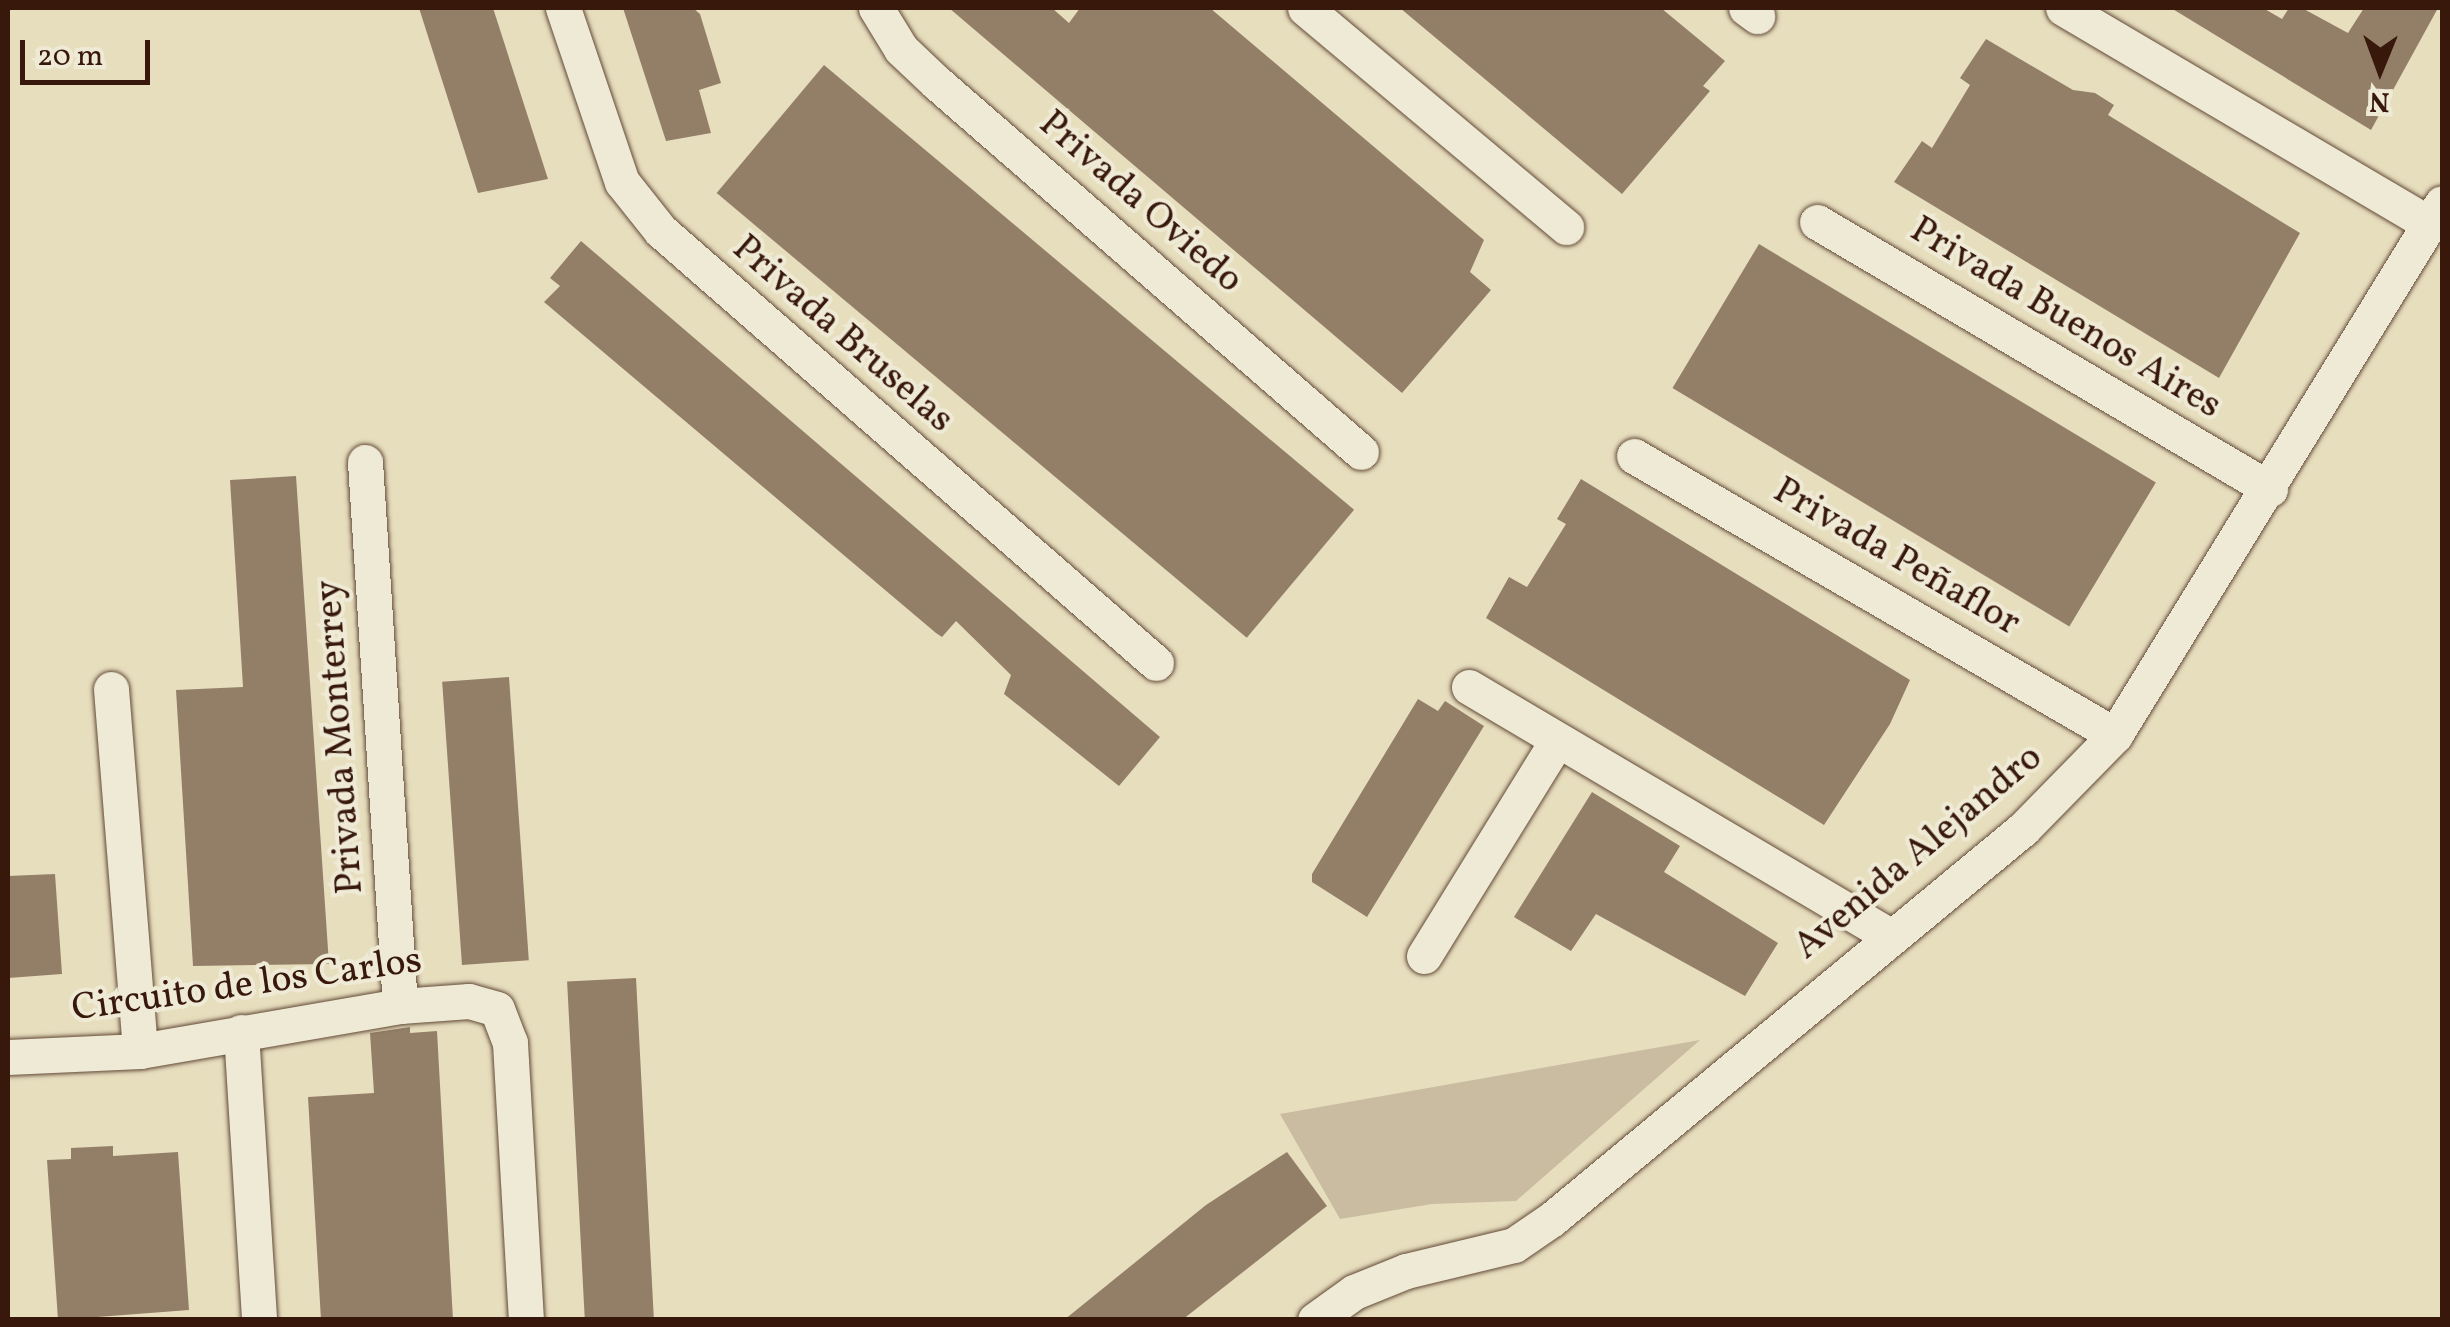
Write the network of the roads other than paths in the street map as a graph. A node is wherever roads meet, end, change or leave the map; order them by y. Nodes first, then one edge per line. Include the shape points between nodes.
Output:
1 (563, 8) edge
2 (876, 8) edge
3 (1305, 8) edge
4 (2062, 8) edge
5 (2436, 214) edge
6 (1817, 222) dead end
7 (1566, 227) dead end
8 (1361, 452) dead end
9 (1634, 456) dead end
10 (366, 462) dead end
11 (2270, 488) junction
12 (1156, 663) dead end
13 (1469, 687) dead end
14 (111, 689) dead end
15 (2115, 734) junction
16 (1557, 742) junction
17 (1888, 935) junction
18 (1424, 956) dead end
19 (400, 1006) junction
20 (241, 1032) junction
21 (140, 1051) junction
22 (8, 1057) edge
23 (258, 1320) edge
24 (526, 1320) edge
25 (1315, 1320) edge

1 - 12 street, Privada Bruselas via 622,182 661,231
2 - 8 street, Privada Oviedo via 900,49 936,84
3 - 7 street
4 - 5 street
5 - 11 street, Avenida Alejandro
6 - 11 street, Privada Buenos Aires
9 - 15 street, Privada Peñaflor
10 - 19 street, Privada Monterrey
11 - 15 street, Avenida Alejandro
13 - 16 street
14 - 21 street
15 - 17 street, Avenida Alejandro via 2023,829
16 - 17 street
16 - 18 street
17 - 25 street, Avenida Alejandro via 1514,1246 1354,1292
19 - 20 street, Circuito de los Carlos
19 - 24 street, Circuito de los Carlos via 469,1001 497,1009 510,1043
20 - 21 street, Circuito de los Carlos
20 - 23 street
21 - 22 street, Circuito de los Carlos

